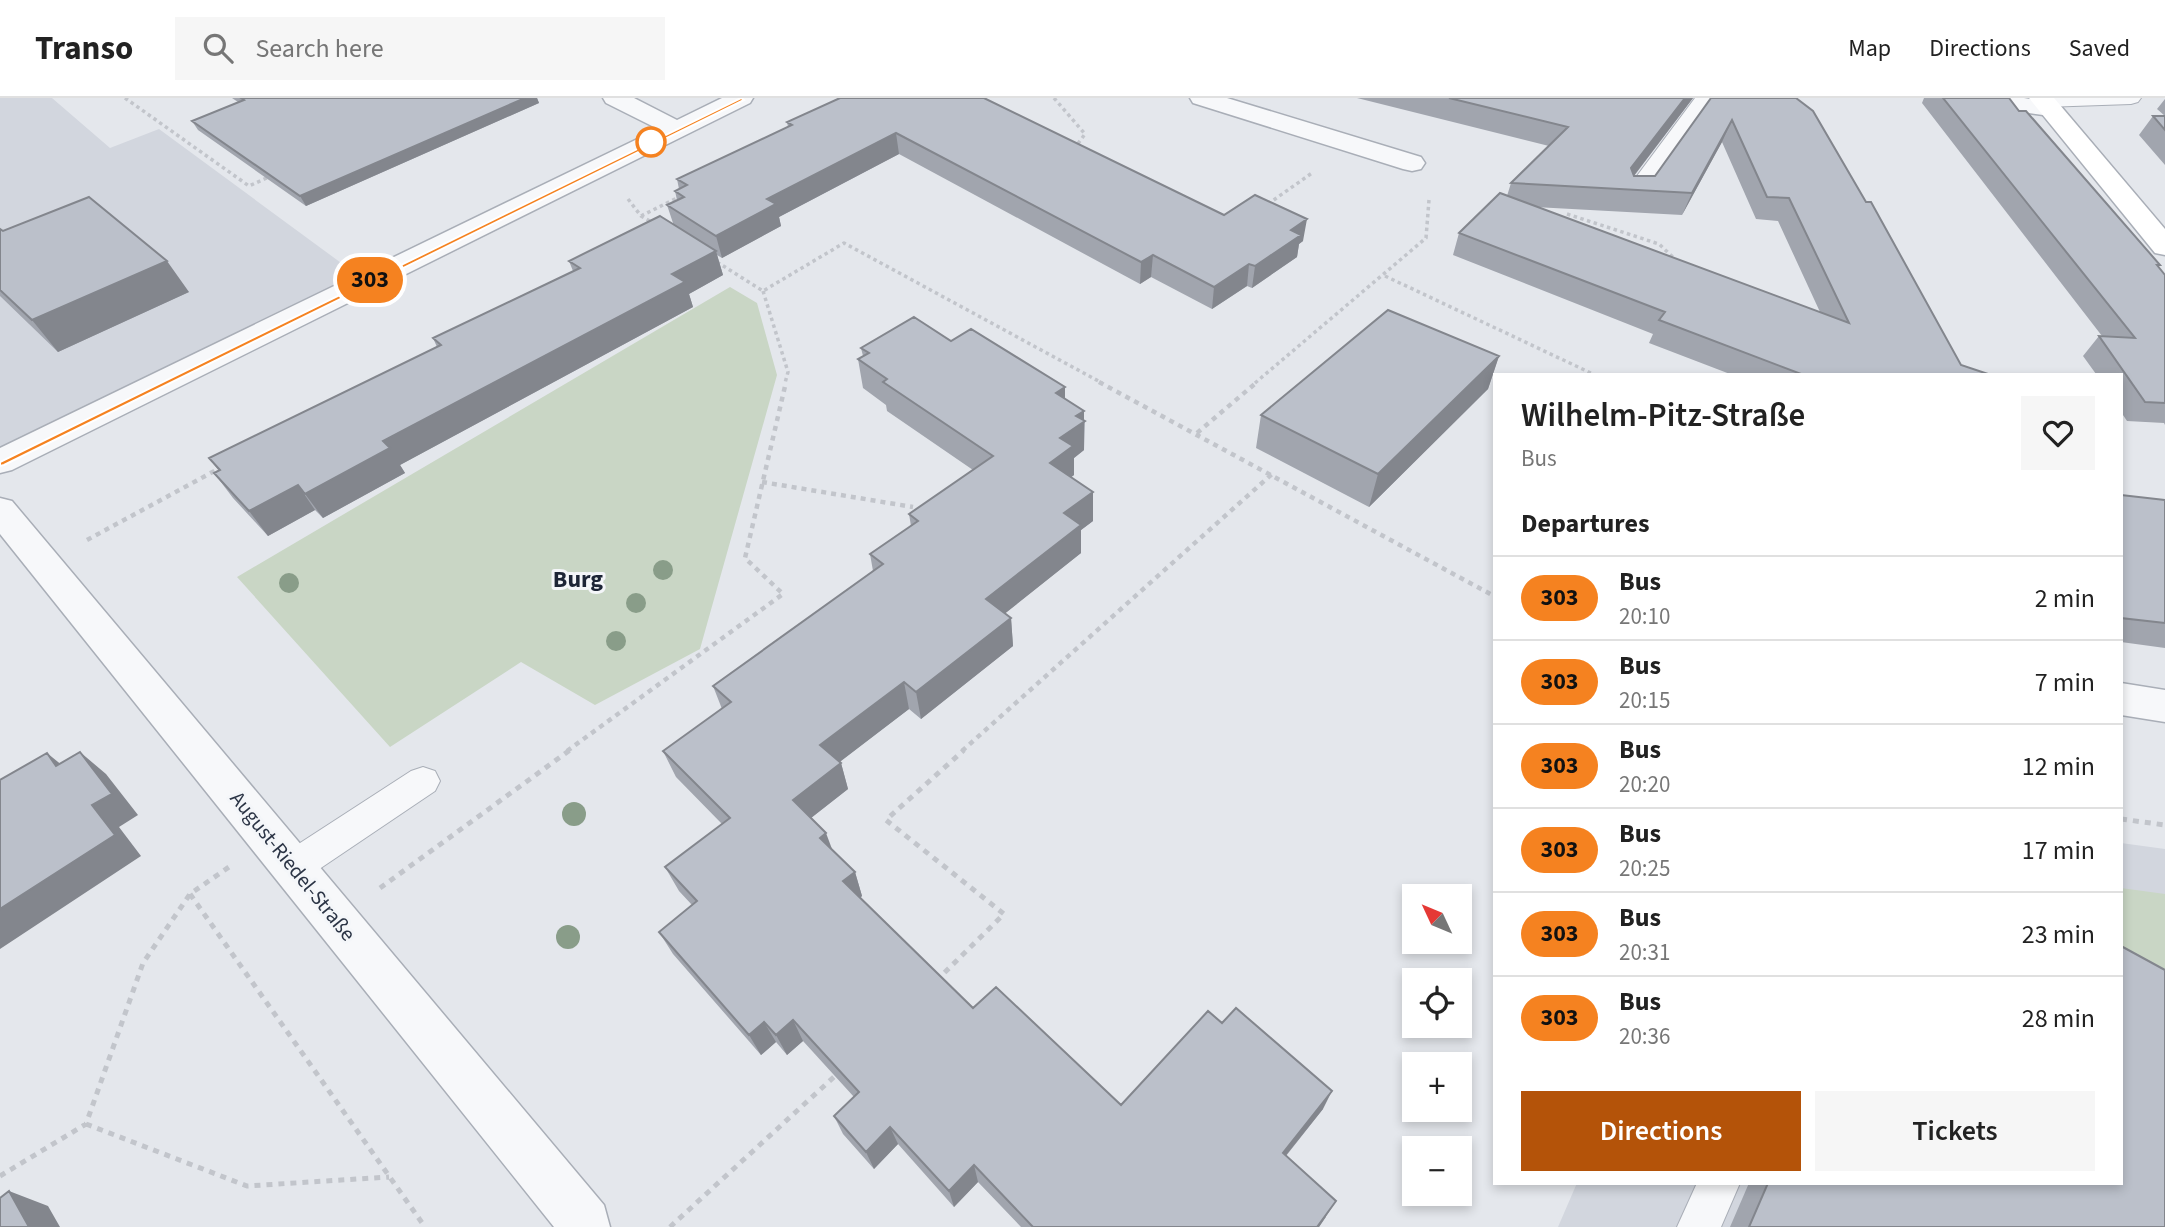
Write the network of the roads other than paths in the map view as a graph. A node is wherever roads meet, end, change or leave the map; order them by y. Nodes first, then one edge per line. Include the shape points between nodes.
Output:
1 (615, 98) edge
2 (741, 98) edge
3 (1202, 98) edge
4 (1705, 98) edge
5 (1972, 98) edge
6 (2131, 98) edge
7 (2045, 103) edge
8 (677, 129) junction
9 (1412, 163) road end
10 (1636, 192) edge
11 (2165, 247) edge
12 (0, 462) edge
13 (0, 510) edge
14 (2123, 699) edge
15 (2165, 706) edge
16 (423, 781) dead end
17 (282, 853) junction
18 (1717, 1185) edge
19 (585, 1224) dead end
20 (1699, 1227) edge

1 - 8 street
2 - 8 street
3 - 9 street
4 - 10 lane
5 - 7 street
6 - 7 lane
7 - 11 street
8 - 12 street
13 - 17 street, August-Riedel-Straße
14 - 15 street
16 - 17 lane
17 - 19 street, August-Riedel-Straße
18 - 20 lane

